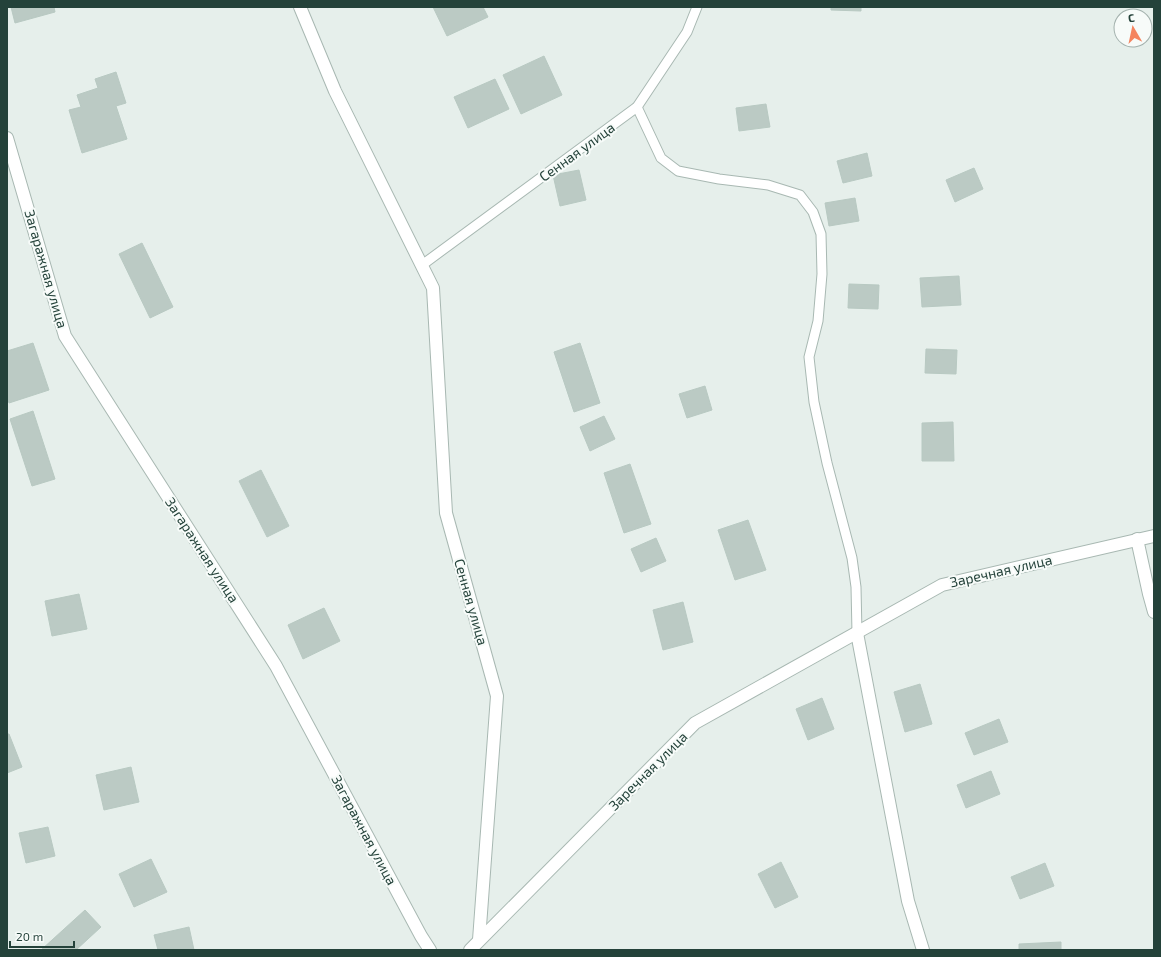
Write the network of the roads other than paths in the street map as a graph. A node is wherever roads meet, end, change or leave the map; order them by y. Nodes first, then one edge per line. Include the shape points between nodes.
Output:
1 (300, 7) edge
2 (697, 7) edge
3 (637, 107) junction
4 (7, 138) edge
5 (422, 265) junction
6 (1154, 536) edge
7 (1137, 539) junction
8 (1154, 612) edge
9 (857, 633) junction
10 (479, 940) junction
11 (430, 950) edge
12 (470, 950) edge
13 (924, 950) edge

1 - 5 street, Сенная улица via 335,91
2 - 3 lane, Сенная улица via 687,32
3 - 5 lane, Сенная улица
3 - 9 lane via 661,158 678,171 719,179 768,184 800,195 813,212 821,234 822,274 818,321 809,357 813,394 827,463 852,558 856,587
4 - 11 street, Загаражная улица via 65,336 276,666
5 - 10 street, Сенная улица via 433,288 446,513 498,696
6 - 7 street, Заречная улица
7 - 8 street
7 - 9 street, Заречная улица via 942,585
9 - 10 street, Заречная улица via 695,724
9 - 13 street via 908,901
10 - 12 street, Заречная улица

